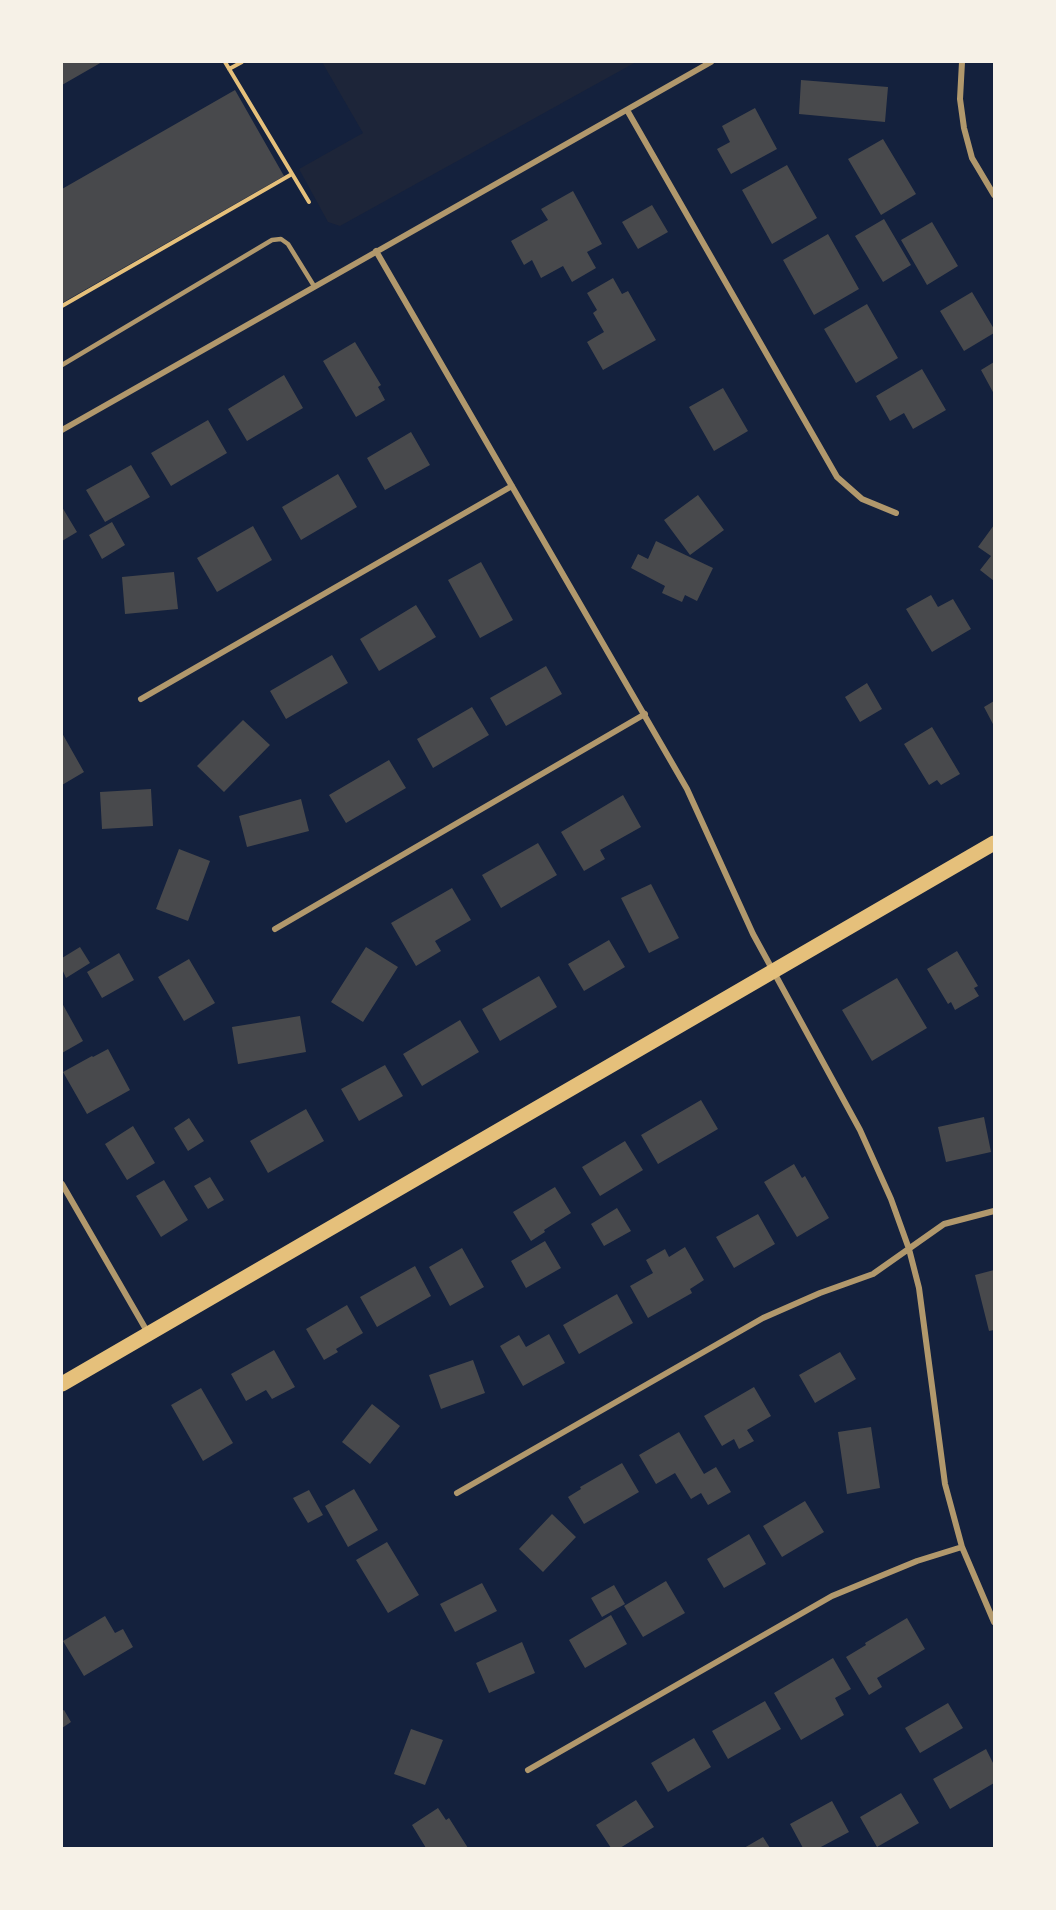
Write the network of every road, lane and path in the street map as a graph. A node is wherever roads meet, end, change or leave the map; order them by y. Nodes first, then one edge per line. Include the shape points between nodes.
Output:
1 (225, 62) edge
2 (243, 62) edge
3 (711, 62) edge
4 (962, 62) edge
5 (229, 69) junction
6 (627, 110) junction
7 (292, 174) junction
8 (994, 195) edge
9 (309, 202) dead end
10 (375, 251) junction
11 (314, 286) junction
12 (62, 306) edge
13 (62, 365) edge
14 (62, 430) edge
15 (512, 486) junction
16 (896, 513) dead end
17 (141, 699) dead end
18 (645, 714) junction
19 (994, 843) edge
20 (275, 929) dead end
21 (773, 972) junction
22 (62, 1184) edge
23 (994, 1211) edge
24 (909, 1249) junction
25 (148, 1334) junction
26 (62, 1384) edge
27 (457, 1493) dead end
28 (962, 1547) junction
29 (994, 1622) edge
30 (528, 1770) dead end

1 - 5 path
2 - 5 path
3 - 6 street
4 - 8 street via 960,99 964,128 972,158
5 - 7 path
6 - 10 street
6 - 16 street via 837,477 862,499
7 - 9 path
7 - 12 path
10 - 11 street
10 - 15 street
11 - 13 lane via 288,244 281,239 272,240
11 - 14 street
15 - 17 street
15 - 18 street
18 - 20 street
18 - 21 street via 687,789
19 - 21 main road
21 - 24 street via 860,1130
21 - 25 main road
22 - 25 street
23 - 24 street via 944,1224
24 - 27 street via 873,1274 764,1318
24 - 28 street via 919,1288 945,1484
25 - 26 main road
28 - 29 street
28 - 30 street via 917,1560 832,1596

